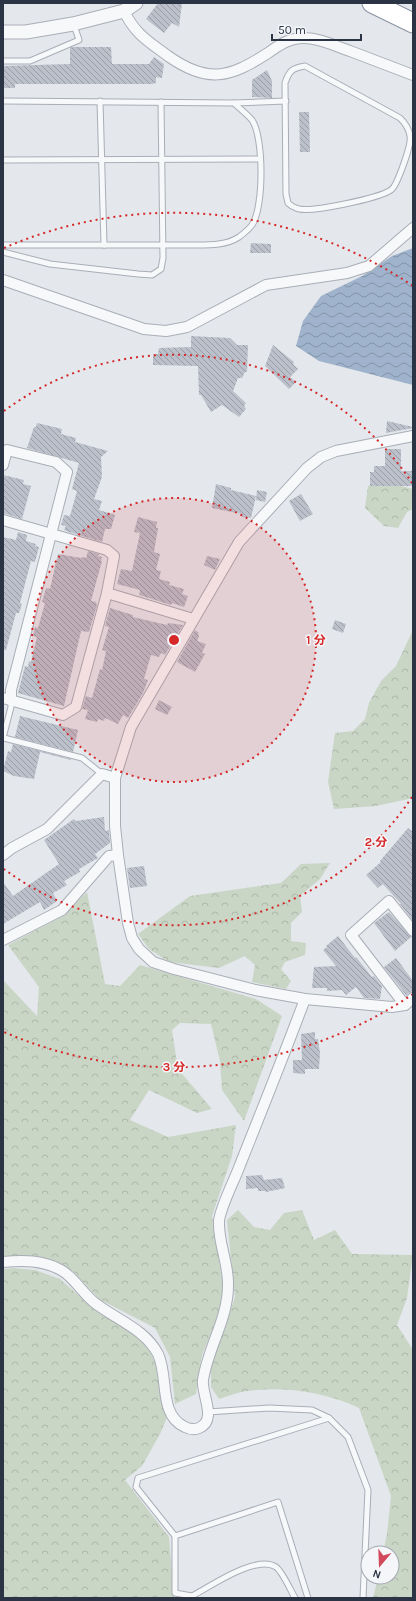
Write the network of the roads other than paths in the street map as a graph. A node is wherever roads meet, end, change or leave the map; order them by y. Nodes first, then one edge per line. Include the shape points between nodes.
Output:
1 (136, 3) edge
2 (372, 3) edge
3 (124, 11) junction
4 (413, 23) edge
5 (73, 24) junction
6 (3, 32) edge
7 (3, 61) edge
8 (413, 75) edge
9 (100, 101) junction
10 (286, 101) junction
11 (3, 102) edge
12 (161, 102) junction
13 (234, 103) junction
14 (260, 158) junction
15 (102, 159) junction
16 (162, 159) junction
17 (3, 160) edge
18 (413, 228) edge
19 (3, 244) edge
20 (104, 245) junction
21 (162, 245) junction
22 (3, 252) edge
23 (3, 280) edge
24 (413, 436) edge
25 (3, 465) edge
26 (3, 520) edge
27 (52, 535) junction
28 (107, 592) junction
29 (193, 619) junction
30 (7, 699) edge
31 (3, 738) edge
32 (102, 774) junction
33 (115, 778) junction
34 (3, 855) edge
35 (118, 855) junction
36 (413, 931) edge
37 (3, 940) edge
38 (305, 999) junction
39 (409, 1001) edge
40 (3, 1262) edge
41 (208, 1412) junction
42 (329, 1418) junction
43 (175, 1536) junction
44 (295, 1598) edge
45 (308, 1598) edge
46 (364, 1598) edge

1 - 3 street
2 - 4 highway
3 - 5 street
3 - 8 street via 132,27 193,72 227,74 254,62 282,43 304,38 330,44
5 - 6 street via 26,32
5 - 7 lane via 79,40 30,61
9 - 11 lane
9 - 12 lane
9 - 15 lane
10 - 10 lane via 285,83 289,72 295,67 304,66 400,118 407,126 411,138 393,189 363,200 309,209 296,209 288,203
10 - 13 lane
12 - 13 lane
12 - 16 lane
13 - 14 lane via 252,120 261,147
14 - 16 lane
14 - 21 lane via 258,208 253,224 238,238 223,244
15 - 16 lane
15 - 17 lane
15 - 20 lane
16 - 21 lane
18 - 23 street via 369,266 347,273 266,285 187,327 166,331 144,329
19 - 20 lane
20 - 21 lane
21 - 22 lane via 160,269 152,275 50,264
24 - 29 street via 336,451 321,457 307,468 239,542
25 - 27 street via 7,450 56,462 68,472
26 - 27 street
27 - 28 street via 107,550 114,556
27 - 30 street
28 - 29 street
28 - 30 street via 76,707 63,715
29 - 33 street via 131,727
30 - 31 lane via 11,707
31 - 32 lane via 82,758
32 - 33 street
32 - 34 street via 47,829
33 - 35 street
35 - 37 street via 109,856 62,910
35 - 38 street via 132,938 138,950 153,962 248,988
36 - 39 street via 389,901 351,935
38 - 39 street via 392,1007
38 - 41 street via 219,1219 228,1283 227,1302 207,1360 203,1382
40 - 41 street via 23,1260 45,1263 62,1270 95,1303 146,1336 160,1360 164,1372 167,1403 171,1418 177,1424 196,1429 202,1426
41 - 42 lane via 269,1408 312,1410
42 - 43 lane via 138,1478 136,1487
42 - 46 lane via 348,1437 368,1490
43 - 44 lane via 175,1593 192,1596 250,1566 266,1563 277,1567
43 - 45 lane via 278,1502

